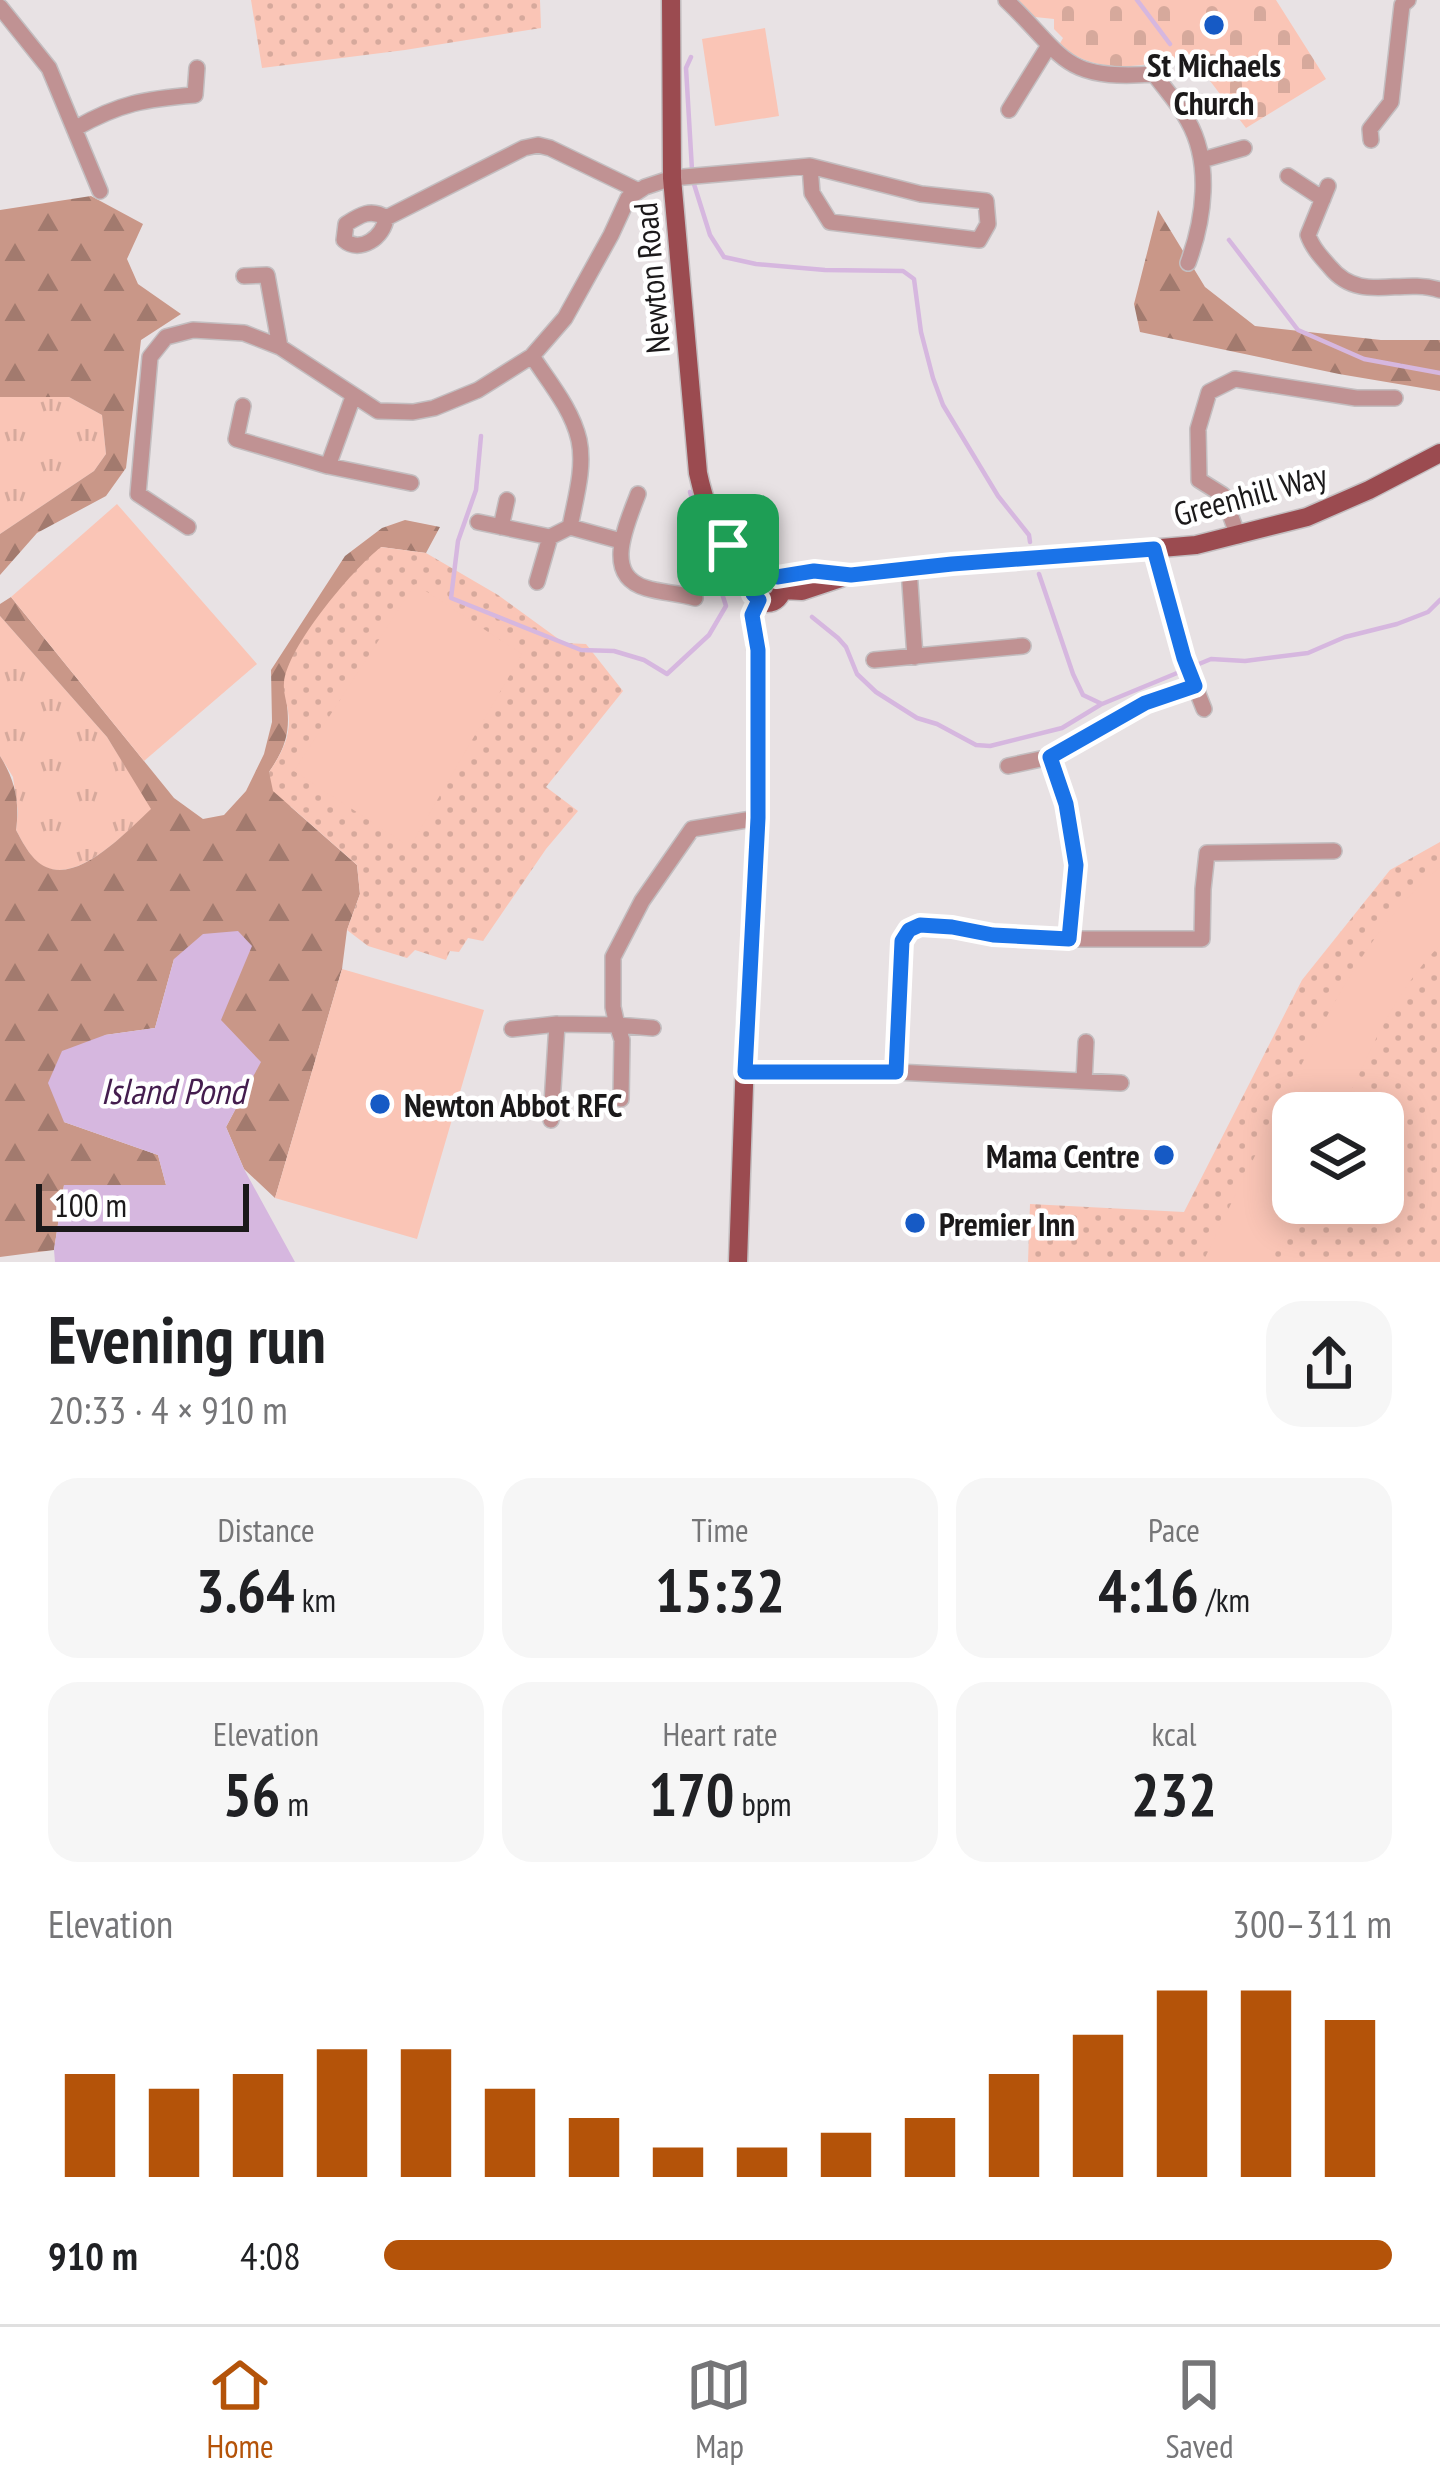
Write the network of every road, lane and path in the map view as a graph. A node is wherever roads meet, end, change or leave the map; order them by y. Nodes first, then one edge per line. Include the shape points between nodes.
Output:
1 (671, 0) edge
2 (1006, 0) edge
3 (1408, 0) edge
4 (0, 7) edge
5 (1048, 46) junction
6 (197, 68) dead end
7 (1009, 110) dead end
8 (76, 128) junction
9 (1371, 140) dead end
10 (1244, 148) dead end
11 (1202, 160) junction
12 (810, 166) junction
13 (1288, 176) dead end
14 (679, 177) junction
15 (637, 190) junction
16 (100, 191) dead end
17 (386, 218) dead end
18 (1189, 263) dead end
19 (244, 276) dead end
20 (1440, 290) edge
21 (280, 347) junction
22 (532, 356) junction
23 (353, 397) junction
24 (1396, 398) dead end
25 (243, 406) dead end
26 (1440, 453) edge
27 (328, 466) junction
28 (411, 483) dead end
29 (638, 494) dead end
30 (507, 500) dead end
31 (478, 522) dead end
32 (188, 527) dead end
33 (501, 527) junction
34 (570, 527) junction
35 (1238, 536) junction
36 (550, 537) junction
37 (621, 541) junction
38 (1154, 549) junction
39 (909, 569) junction
40 (537, 582) dead end
41 (768, 587) junction
42 (695, 598) dead end
43 (1023, 646) dead end
44 (915, 657) junction
45 (874, 660) dead end
46 (1195, 686) junction
47 (1204, 710) dead end
48 (1050, 757) junction
49 (1008, 766) dead end
50 (758, 818) junction
51 (1334, 851) dead end
52 (1069, 939) junction
53 (557, 1024) junction
54 (617, 1025) junction
55 (653, 1028) dead end
56 (512, 1029) dead end
57 (1086, 1042) dead end
58 (745, 1072) junction
59 (896, 1072) junction
60 (1084, 1081) junction
61 (1121, 1083) dead end
62 (621, 1100) dead end
63 (550, 1120) dead end
64 (738, 1262) edge

1 - 14 main road, Newton Road
2 - 5 street
3 - 9 street via 1391,102 1370,129
4 - 8 street via 50,68
5 - 7 street
5 - 11 street via 1077,69 1154,74 1191,125
6 - 8 street via 195,94 144,99
8 - 16 street
10 - 11 street
11 - 18 street via 1202,214
12 - 12 street via 812,193 830,221 979,240 988,224 986,201 920,194
12 - 14 street
13 - 20 street via 1326,193 1308,235 1339,279
14 - 15 street
14 - 41 main road, Newton Road via 698,473 728,545
15 - 17 street via 538,145
15 - 22 street via 565,318
19 - 21 street via 267,275
21 - 23 street
21 - 32 street via 244,333 193,330 166,337 150,357 137,494
22 - 23 street via 434,408 378,411
22 - 34 street via 579,442
23 - 27 street
24 - 35 street via 1235,379 1209,392 1198,429 1199,480 1223,495
25 - 27 street via 236,439
26 - 35 main road, Greenhill Way via 1307,517
27 - 28 street
29 - 37 street
30 - 33 street
31 - 33 street
33 - 36 street
34 - 36 street
34 - 37 street
35 - 38 main road, Greenhill Way
36 - 40 street
37 - 42 street via 631,582
38 - 39 main road, Greenhill Way
38 - 46 street
39 - 41 main road, Greenhill Way via 802,591
39 - 44 street
41 - 50 main road via 770,622 757,637
43 - 44 street
44 - 45 street
46 - 47 street
46 - 48 street via 1145,703
48 - 49 street
48 - 52 street via 1076,865
50 - 54 street via 692,829 681,844 613,957
50 - 58 main road
51 - 52 street via 1207,854 1202,939
52 - 59 street via 909,930
53 - 54 street
53 - 56 street
53 - 63 street
54 - 55 street
54 - 62 street
57 - 60 street
58 - 59 street
58 - 64 main road
59 - 60 street
60 - 61 street

